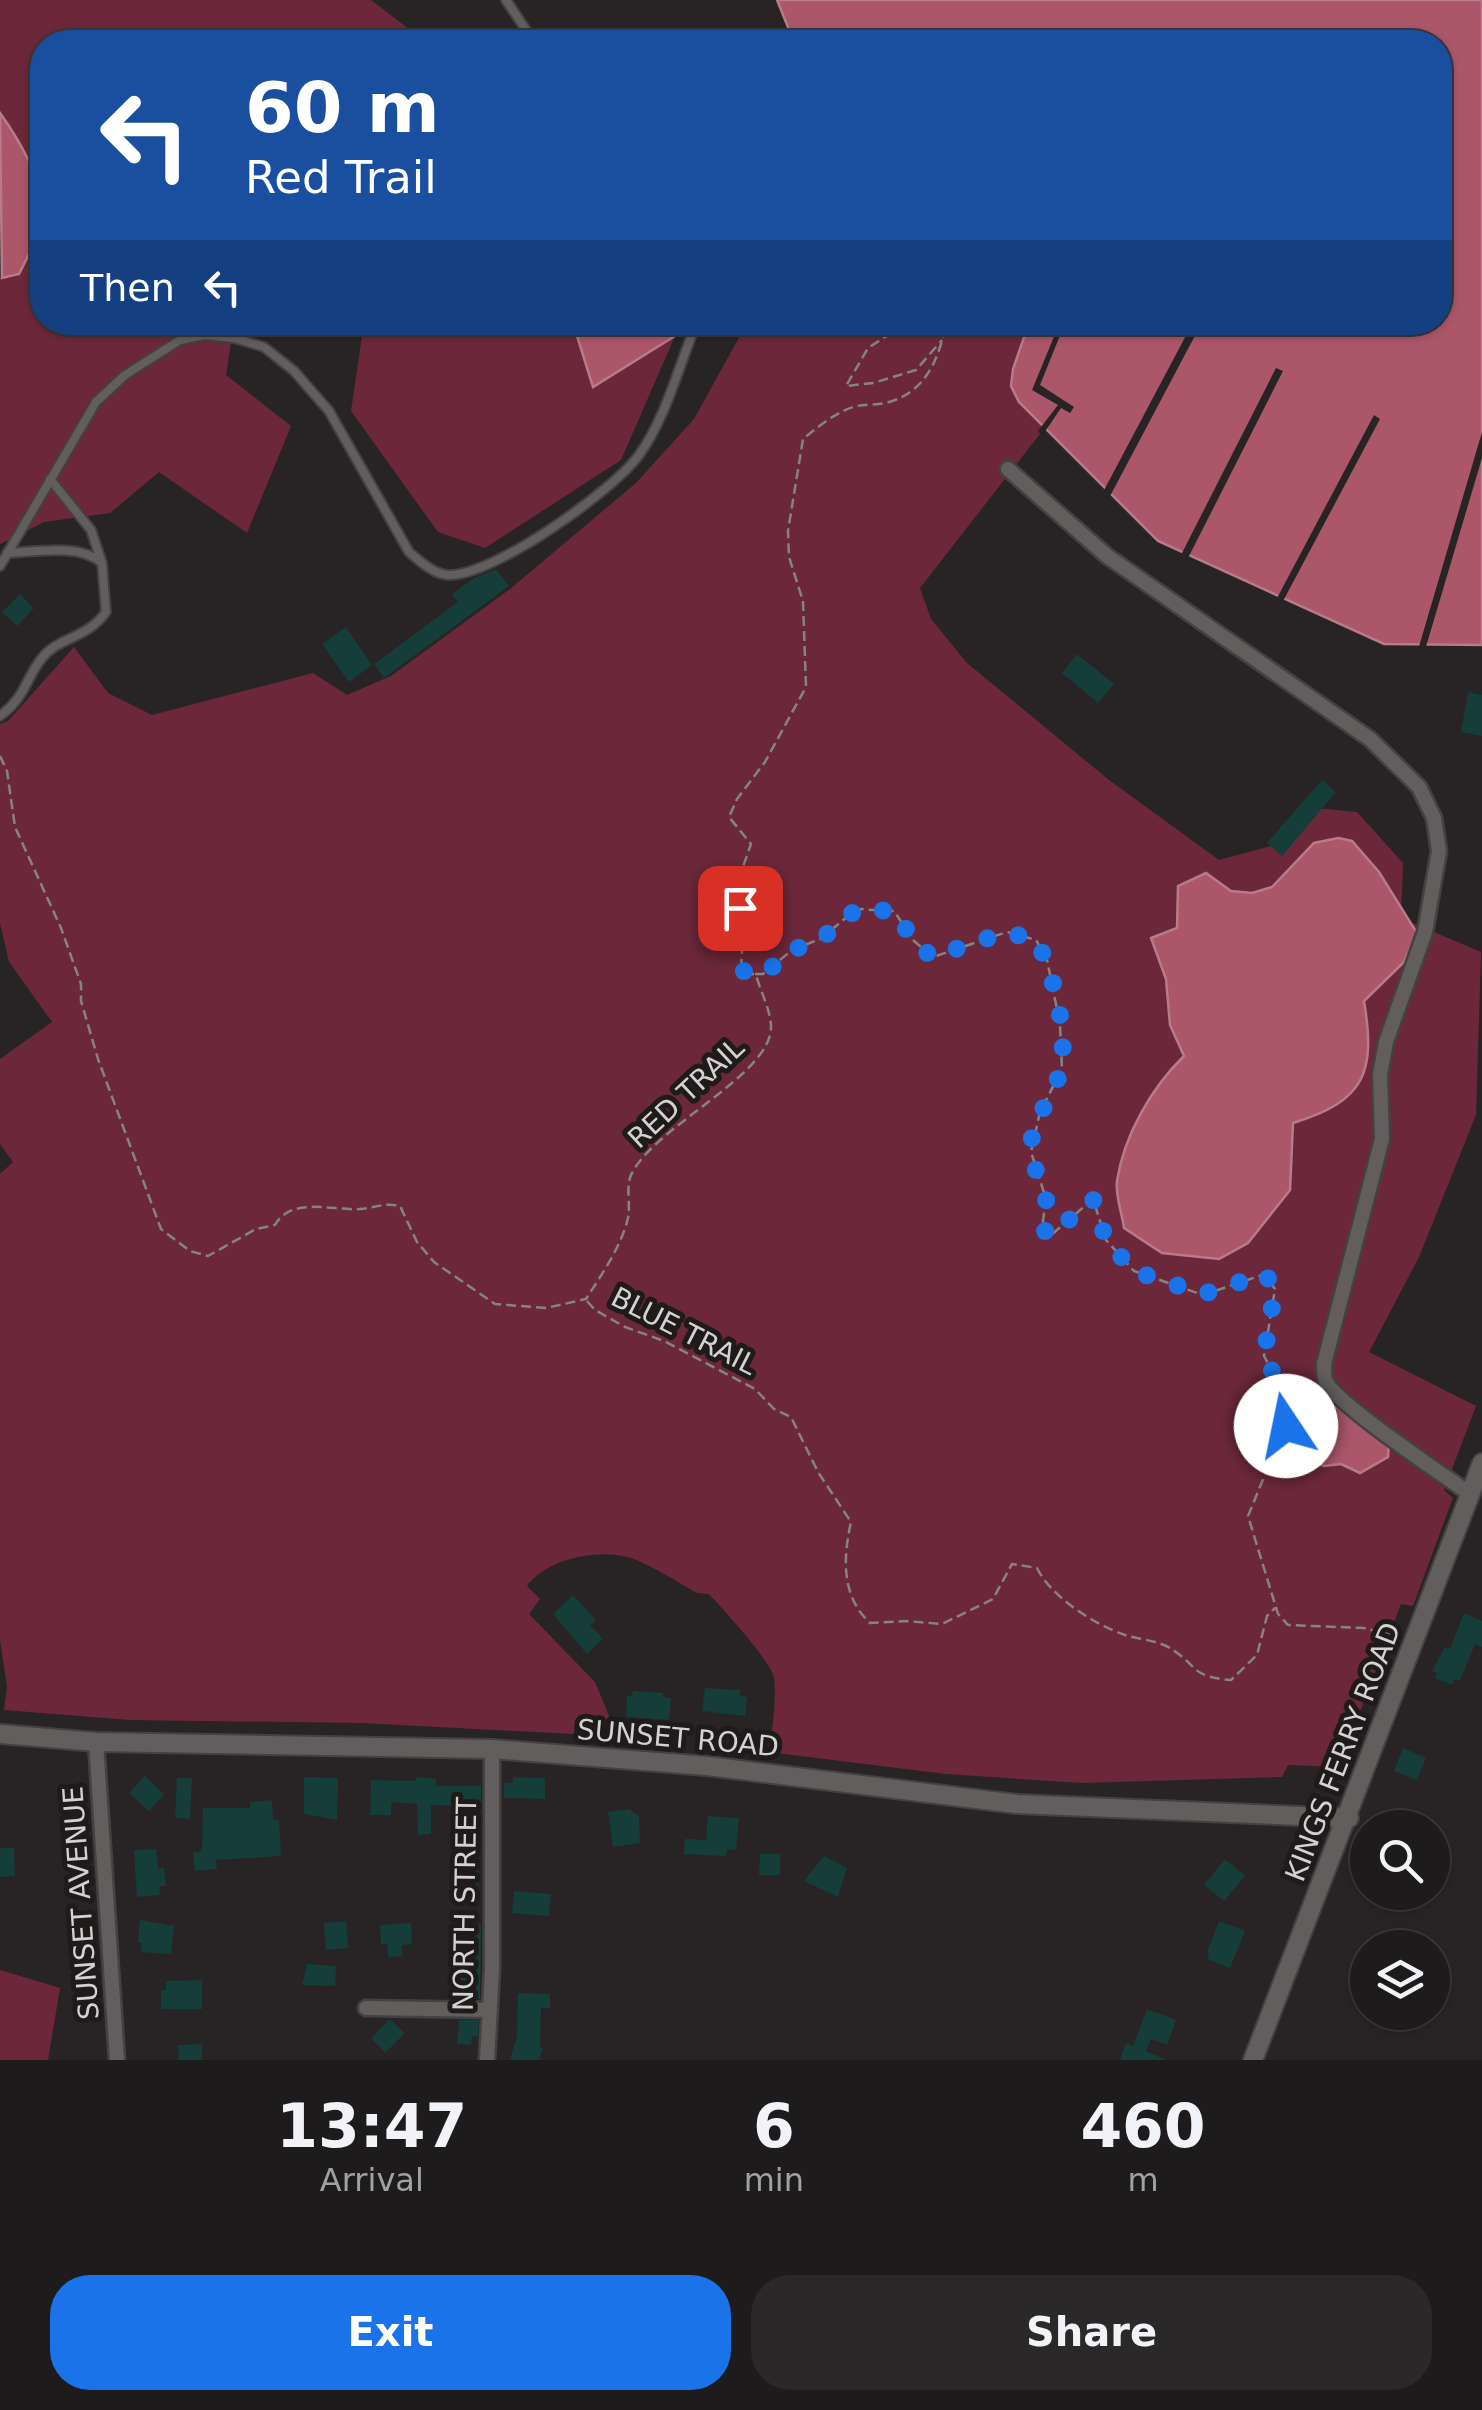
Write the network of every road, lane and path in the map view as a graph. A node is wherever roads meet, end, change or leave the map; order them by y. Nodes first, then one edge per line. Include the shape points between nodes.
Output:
1 (506, 0) edge
2 (526, 30) edge
3 (204, 335) edge
4 (204, 335) edge
5 (691, 335) edge
6 (888, 335) edge
7 (944, 335) edge
8 (943, 339) junction
9 (1008, 469) dead end
10 (50, 478) junction
11 (8, 553) junction
12 (102, 563) junction
13 (0, 566) edge
14 (0, 716) edge
15 (0, 756) edge
16 (755, 974) junction
17 (586, 1299) junction
18 (1482, 1463) edge
19 (1470, 1494) junction
20 (1276, 1607) junction
21 (1415, 1641) junction
22 (0, 1734) edge
23 (96, 1742) junction
24 (492, 1748) junction
25 (1349, 1818) junction
26 (366, 2008) dead end
27 (490, 2010) junction
28 (117, 2060) edge
29 (487, 2060) edge
30 (1254, 2060) edge

1 - 2 lane
3 - 10 lane via 180,340 125,375 96,402
4 - 5 lane via 264,346 294,371 329,411 408,552 446,575 476,570 524,546 608,489 639,454
6 - 8 path via 868,348 846,386 916,370
7 - 8 path
8 - 16 path, RED TRAIL via 927,379 892,402 854,406 803,440 788,530 803,601 806,686 729,816 751,844 737,884 741,969
9 - 19 street via 1108,556 1370,739 1419,787 1434,818 1439,851 1425,932 1386,1042 1382,1139 1324,1378 1332,1392
10 - 11 lane
10 - 12 lane via 91,530
11 - 12 lane via 78,552
11 - 13 lane
12 - 14 lane via 106,612 95,628 40,659 30,682
15 - 17 path via 15,827 62,928 98,1058 161,1229 208,1256 308,1206 388,1203 400,1206 434,1262 495,1304 546,1308
16 - 17 path, RED TRAIL via 771,1024 758,1061 674,1126 630,1175 628,1217
16 - 20 path via 820,940 857,909 894,911 932,957 1006,932 1036,940 1048,960 1062,1068 1040,1112 1031,1152 1046,1199 1042,1228 1050,1236 1093,1199 1106,1240 1134,1271 1203,1294 1265,1274 1275,1289 1264,1356 1282,1389 1286,1426 1248,1516
17 - 20 path, BLUE TRAIL via 624,1327 755,1389 792,1417 851,1522 843,1558 854,1608 870,1623 942,1624 993,1600 1012,1564 1038,1568 1062,1596 1118,1633 1170,1648 1206,1678 1231,1680 1257,1655 1267,1616
18 - 19 street, KINGS FERRY ROAD
19 - 21 street, KINGS FERRY ROAD
20 - 21 path via 1288,1625 1364,1628
21 - 25 street, KINGS FERRY ROAD
22 - 23 street, SUNSET ROAD
23 - 24 street, SUNSET ROAD
23 - 28 street, SUNSET AVENUE
24 - 25 street, SUNSET ROAD via 1017,1804
24 - 27 street, NORTH STREET
25 - 30 street, KINGS FERRY ROAD
26 - 27 street
27 - 29 street, NORTH STREET

